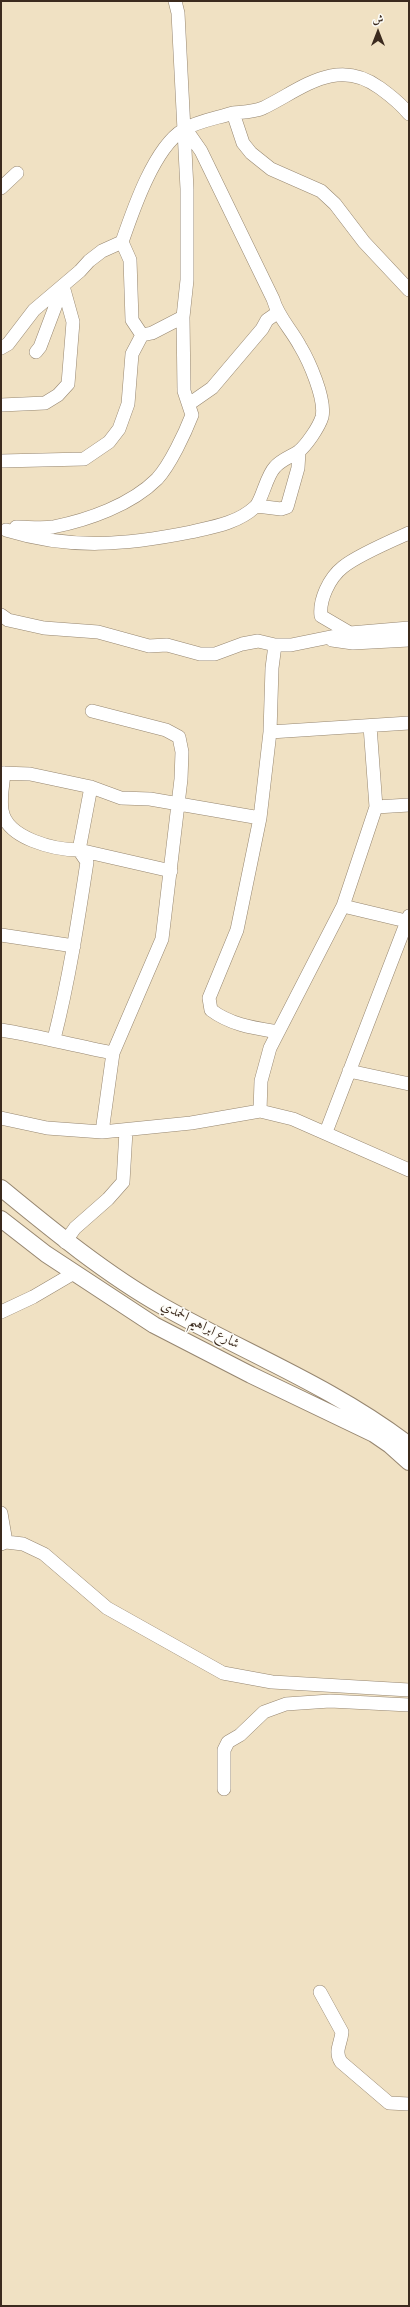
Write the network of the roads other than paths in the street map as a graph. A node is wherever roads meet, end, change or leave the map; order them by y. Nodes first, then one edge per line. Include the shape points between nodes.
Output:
1 (175, 1) edge
2 (233, 113) junction
3 (409, 114) edge
4 (185, 128) junction
5 (17, 173) dead end
6 (1, 188) edge
7 (122, 242) junction
8 (63, 286) junction
9 (409, 290) edge
10 (277, 313) junction
11 (183, 317) junction
12 (142, 335) junction
13 (1, 348) edge
14 (36, 352) dead end
15 (190, 404) junction
16 (1, 405) edge
17 (299, 451) junction
18 (1, 461) edge
19 (256, 506) junction
20 (3, 530) edge
21 (409, 533) edge
22 (1, 615) edge
23 (409, 628) edge
24 (352, 638) junction
25 (409, 640) edge
26 (274, 645) junction
27 (92, 711) dead end
28 (409, 723) edge
29 (370, 726) junction
30 (270, 732) junction
31 (3, 773) edge
32 (91, 787) junction
33 (178, 805) junction
34 (409, 805) edge
35 (376, 807) junction
36 (260, 818) junction
37 (80, 850) junction
38 (171, 871) junction
39 (343, 906) junction
40 (407, 919) edge
41 (1, 935) edge
42 (74, 946) junction
43 (1, 1030) edge
44 (278, 1032) junction
45 (54, 1039) junction
46 (113, 1053) junction
47 (349, 1071) junction
48 (409, 1084) edge
49 (260, 1111) junction
50 (4, 1122) edge
51 (126, 1131) junction
52 (102, 1132) junction
53 (326, 1132) junction
54 (409, 1170) edge
55 (1, 1188) edge
56 (34, 1216) junction
57 (1, 1219) edge
58 (19, 1234) junction
59 (65, 1242) junction
60 (74, 1273) junction
61 (1, 1312) edge
62 (349, 1404) junction
63 (339, 1419) junction
64 (409, 1445) edge
65 (409, 1462) edge
66 (1, 1513) edge
67 (4, 1543) edge
68 (409, 1690) edge
69 (409, 1705) edge
70 (224, 1790) dead end
71 (320, 1992) dead end
72 (409, 2104) edge

1 - 4 street
2 - 3 street via 262,108 310,82 337,74 368,79 402,105
2 - 4 street
2 - 9 street via 243,143 251,153 271,168 321,191
4 - 7 street via 167,145 150,175 135,204
4 - 10 street via 201,151 273,299
4 - 11 street via 187,273
5 - 6 street
7 - 8 street via 102,251
7 - 12 street via 130,260 132,320
8 - 13 street via 34,310 8,344
8 - 14 street
8 - 16 street via 73,322 68,384 58,395 45,403
10 - 15 street via 267,320 212,388
10 - 17 street via 300,346 315,379 322,404 322,417
11 - 12 street via 152,333
11 - 15 street via 184,391
12 - 18 street via 132,354 128,404 119,428 109,442 84,459
15 - 20 street via 192,415 168,464 156,479 132,497 96,515 51,527 16,527
17 - 19 street via 274,467
17 - 19 street via 298,468 287,507 281,509
19 - 20 street via 238,519 212,528 116,544 47,539
21 - 24 street via 342,567 332,580 320,605 321,616
22 - 26 street via 8,620 44,628 98,632 149,646 167,645 200,654 215,654 258,641
23 - 24 street
24 - 25 street
24 - 26 street via 318,639 291,645
26 - 30 street
27 - 33 street via 166,730 179,737 182,752
28 - 29 street
29 - 30 street
29 - 35 street
30 - 36 street
31 - 32 street via 30,774
31 - 37 street via 2,812 10,825 28,839 64,850
32 - 33 street via 121,798 150,799
32 - 37 street
33 - 36 street
33 - 38 street
34 - 35 street
35 - 39 street
36 - 44 street via 237,930 209,998 211,1010 220,1017 235,1024
37 - 38 street
37 - 42 street via 87,862
38 - 46 street via 162,940
39 - 40 street
39 - 44 street
40 - 47 street
41 - 42 street
42 - 45 street
43 - 45 street
44 - 49 street via 270,1048 261,1081
45 - 46 street
46 - 52 street
47 - 48 street
47 - 53 street
49 - 51 street
49 - 53 street via 293,1119
50 - 52 street
51 - 52 street
51 - 59 street via 124,1182 75,1228
53 - 54 street via 397,1167
55 - 56 main road, شارع ابراهيم الحمدي
56 - 58 main road
56 - 59 main road, شارع ابراهيم الحمدي
57 - 58 main road, شارع ابراهيم الحمدي
58 - 60 main road, شارع ابراهيم الحمدي
59 - 62 main road, شارع ابراهيم الحمدي via 163,1307
60 - 61 street
60 - 63 main road, شارع ابراهيم الحمدي via 154,1325
62 - 63 main road
62 - 64 main road, شارع ابراهيم الحمدي
63 - 65 main road, شارع ابراهيم الحمدي via 374,1434
66 - 67 street
67 - 68 street via 23,1544 44,1554 108,1608 223,1673 272,1682
69 - 70 street via 330,1701 286,1704 264,1712 240,1735 228,1742 224,1750
71 - 72 street via 342,2032 337,2049 341,2062 389,2103

